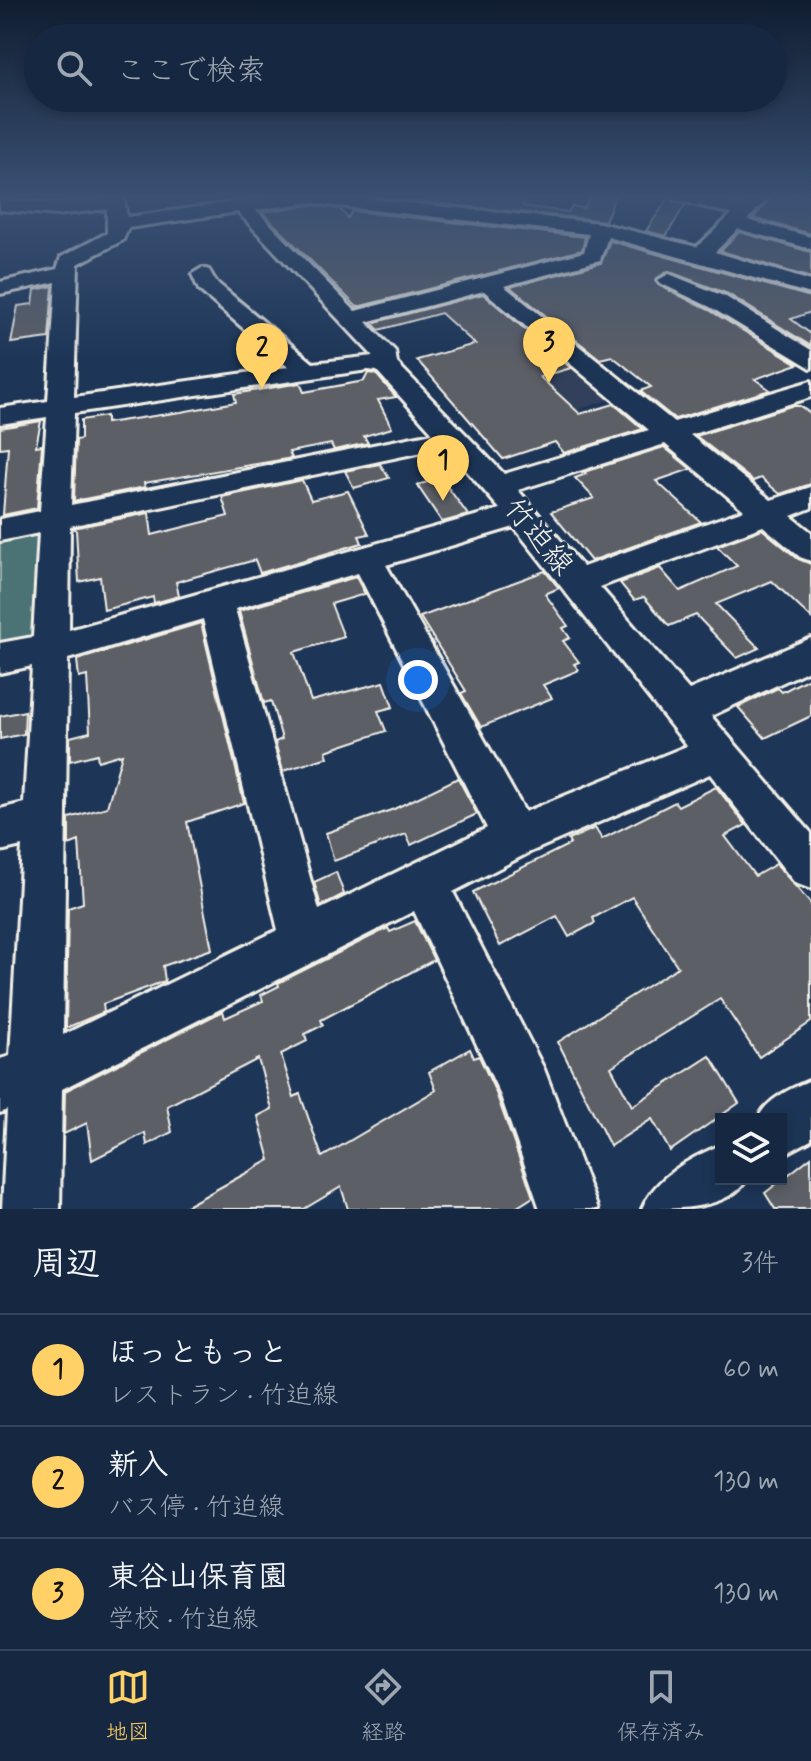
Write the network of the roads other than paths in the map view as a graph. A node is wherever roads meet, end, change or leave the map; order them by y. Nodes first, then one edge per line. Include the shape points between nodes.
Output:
1 (86, 251) edge
2 (286, 251) edge
3 (594, 251) edge
4 (691, 251) edge
5 (704, 251) edge
6 (701, 254) junction
7 (68, 273) junction
8 (202, 274) dead end
9 (669, 280) dead end
10 (487, 283) junction
11 (0, 288) edge
12 (811, 288) edge
13 (351, 319) junction
14 (811, 361) edge
15 (384, 364) junction
16 (308, 372) junction
17 (811, 389) edge
18 (60, 408) junction
19 (0, 416) edge
20 (670, 432) junction
21 (454, 437) junction
22 (498, 486) junction
23 (811, 497) edge
24 (767, 513) junction
25 (521, 514) junction
26 (55, 520) junction
27 (0, 530) edge
28 (811, 549) edge
29 (366, 558) junction
30 (577, 582) junction
31 (216, 601) junction
32 (52, 648) junction
33 (811, 653) edge
34 (0, 658) edge
35 (684, 710) junction
36 (717, 752) junction
37 (46, 819) junction
38 (0, 830) edge
39 (515, 837) junction
40 (811, 867) edge
41 (424, 883) junction
42 (304, 942) junction
43 (18, 1079) edge
44 (811, 1107) edge
45 (787, 1125) edge
46 (715, 1177) edge
47 (31, 1209) edge
48 (569, 1209) edge
49 (671, 1209) edge

1 - 7 street via 71,258
2 - 13 street
3 - 10 street via 593,256
4 - 6 street
5 - 6 street
6 - 12 street
7 - 11 street
7 - 18 street
8 - 16 street via 207,285
9 - 14 street via 718,302
10 - 13 street
10 - 20 street
13 - 15 street, 竹迫線 via 386,356
15 - 16 street
15 - 21 street, 竹迫線
16 - 18 street
17 - 20 street
18 - 19 street
18 - 26 street
20 - 22 street
20 - 24 street
21 - 22 street, 竹迫線
21 - 26 street
22 - 25 street, 竹迫線
23 - 24 street
24 - 28 street
24 - 30 street
25 - 29 street
25 - 30 street, 竹迫線
26 - 27 street
26 - 32 street
29 - 31 street
29 - 39 street
30 - 35 street, 竹迫線
31 - 32 street
31 - 42 street
32 - 34 street
32 - 37 street
33 - 35 street
35 - 36 street, 竹迫線
36 - 39 street
36 - 40 street, 竹迫線
37 - 38 street
37 - 43 street
39 - 41 street
41 - 42 street
41 - 48 street via 525,1088
42 - 43 street via 66,1061
43 - 47 street
44 - 45 street
46 - 49 street

